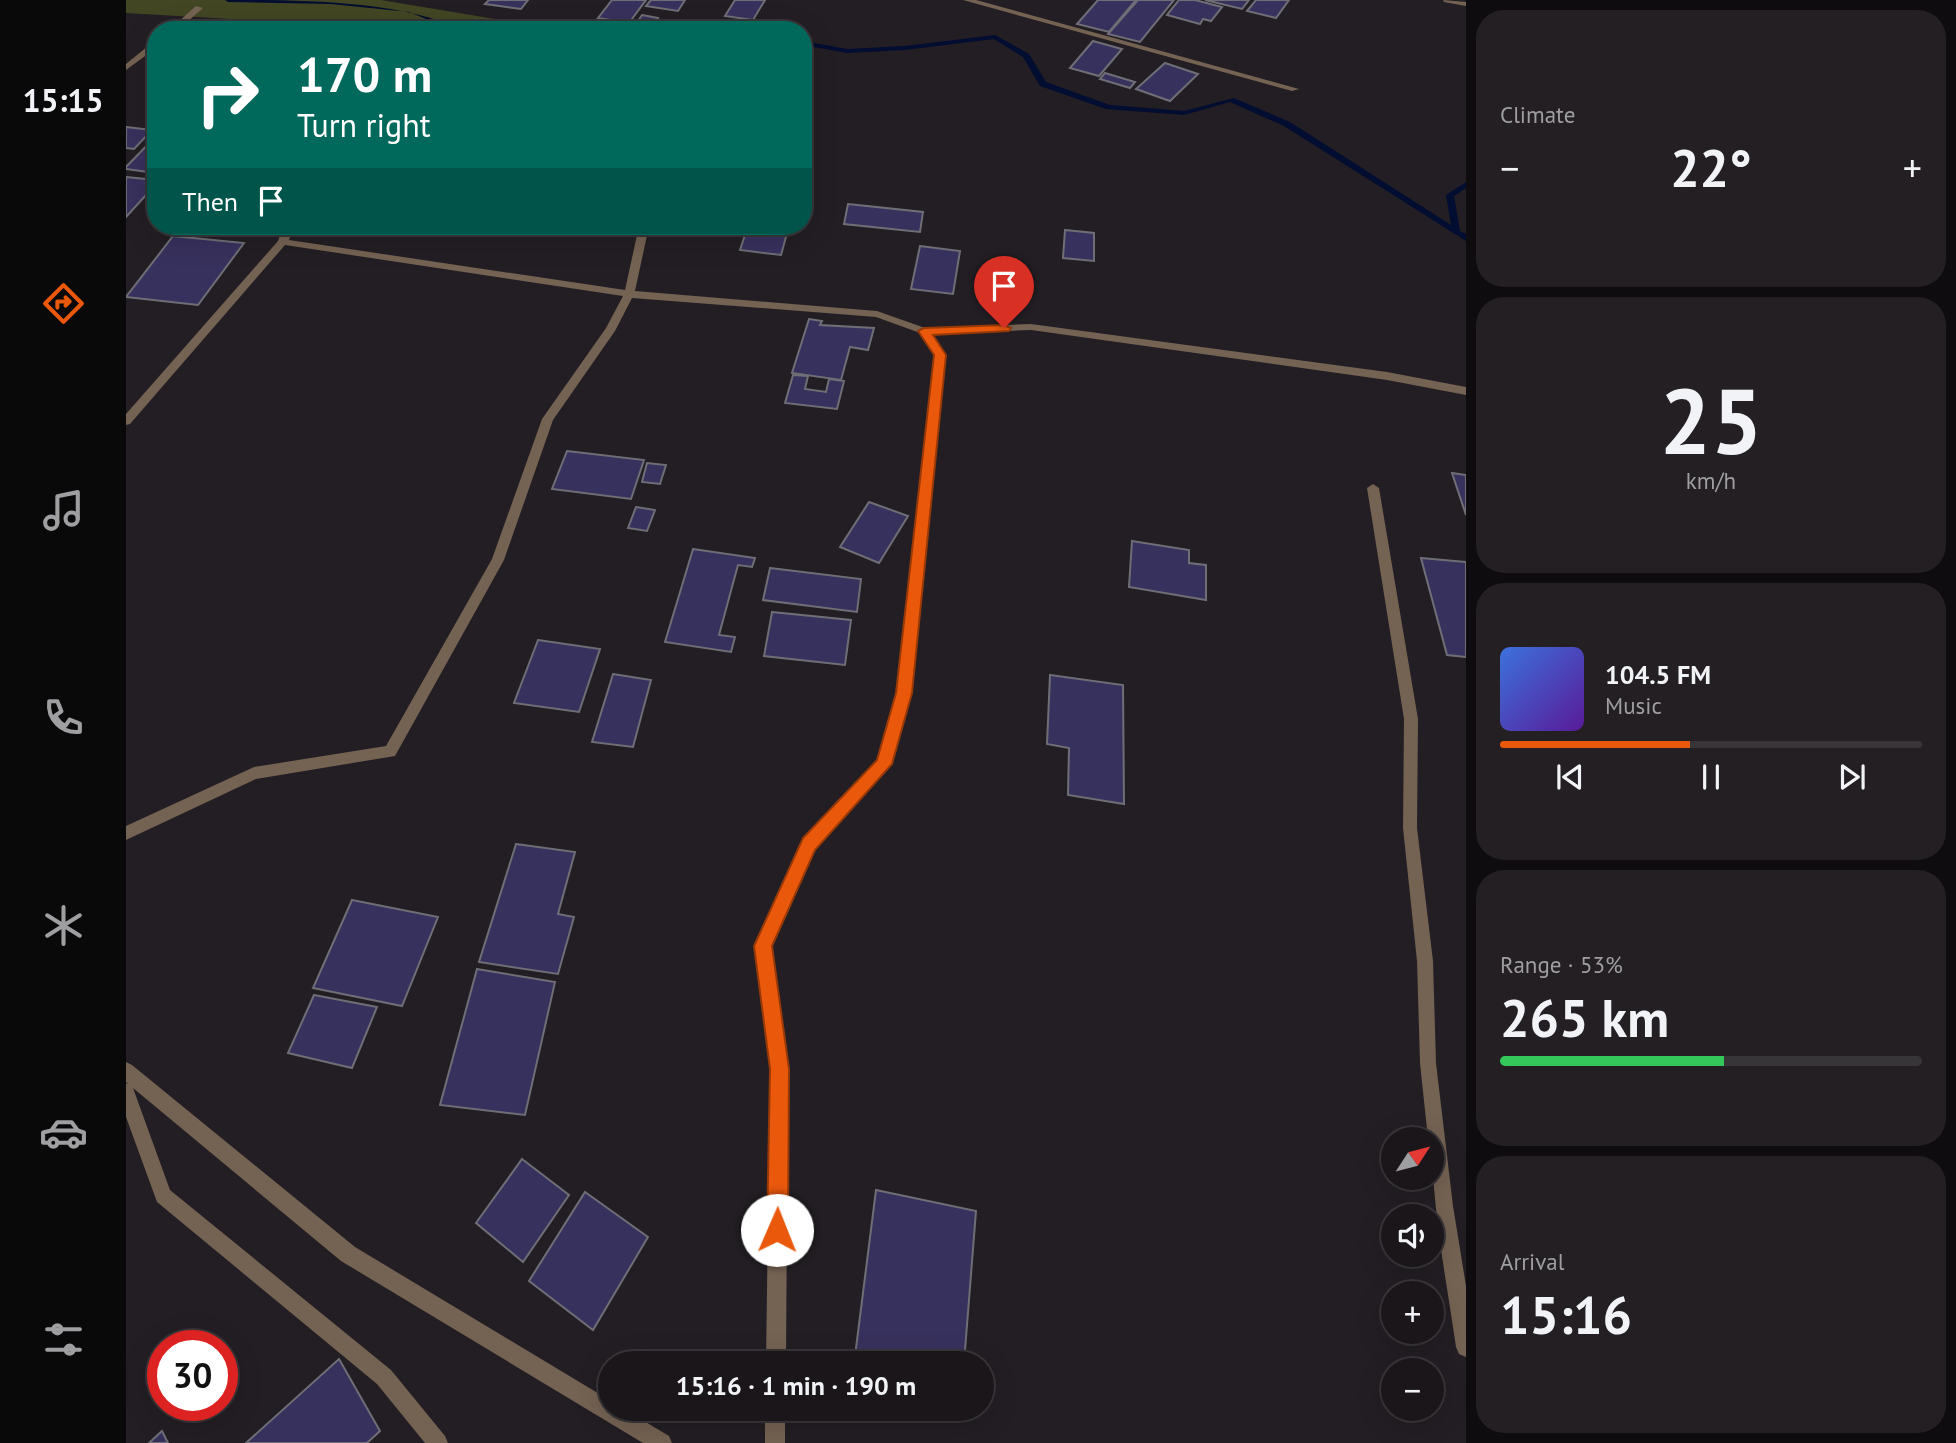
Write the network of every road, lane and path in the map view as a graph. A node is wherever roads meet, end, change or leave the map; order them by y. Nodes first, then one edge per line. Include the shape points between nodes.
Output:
1 (967, 0) edge
2 (1447, 0) edge
3 (1466, 4) edge
4 (200, 8) dead end
5 (184, 21) edge
6 (147, 51) edge
7 (126, 68) edge
8 (1295, 89) dead end
9 (285, 235) edge
10 (642, 235) edge
11 (283, 242) junction
12 (629, 294) junction
13 (924, 331) junction
14 (1466, 391) edge
15 (126, 421) edge
16 (1373, 488) dead end
17 (126, 833) edge
18 (126, 1071) edge
19 (126, 1092) edge
20 (1466, 1348) edge
21 (776, 1351) edge
22 (775, 1421) edge
23 (438, 1443) edge
24 (662, 1443) edge
25 (775, 1443) edge

1 - 8 street
2 - 3 street
4 - 5 street
6 - 7 street
9 - 11 street
10 - 12 street
11 - 12 street
11 - 15 street
12 - 13 street via 877,314
12 - 17 street via 611,329 548,419 498,560 390,752 254,773
13 - 14 street via 1031,327
13 - 21 street via 940,355 904,693 884,764 809,844 763,946 779,1069
16 - 20 street via 1411,719 1410,828 1425,961 1428,1063
18 - 24 street via 348,1254
19 - 23 street via 163,1196 384,1377
22 - 25 street

